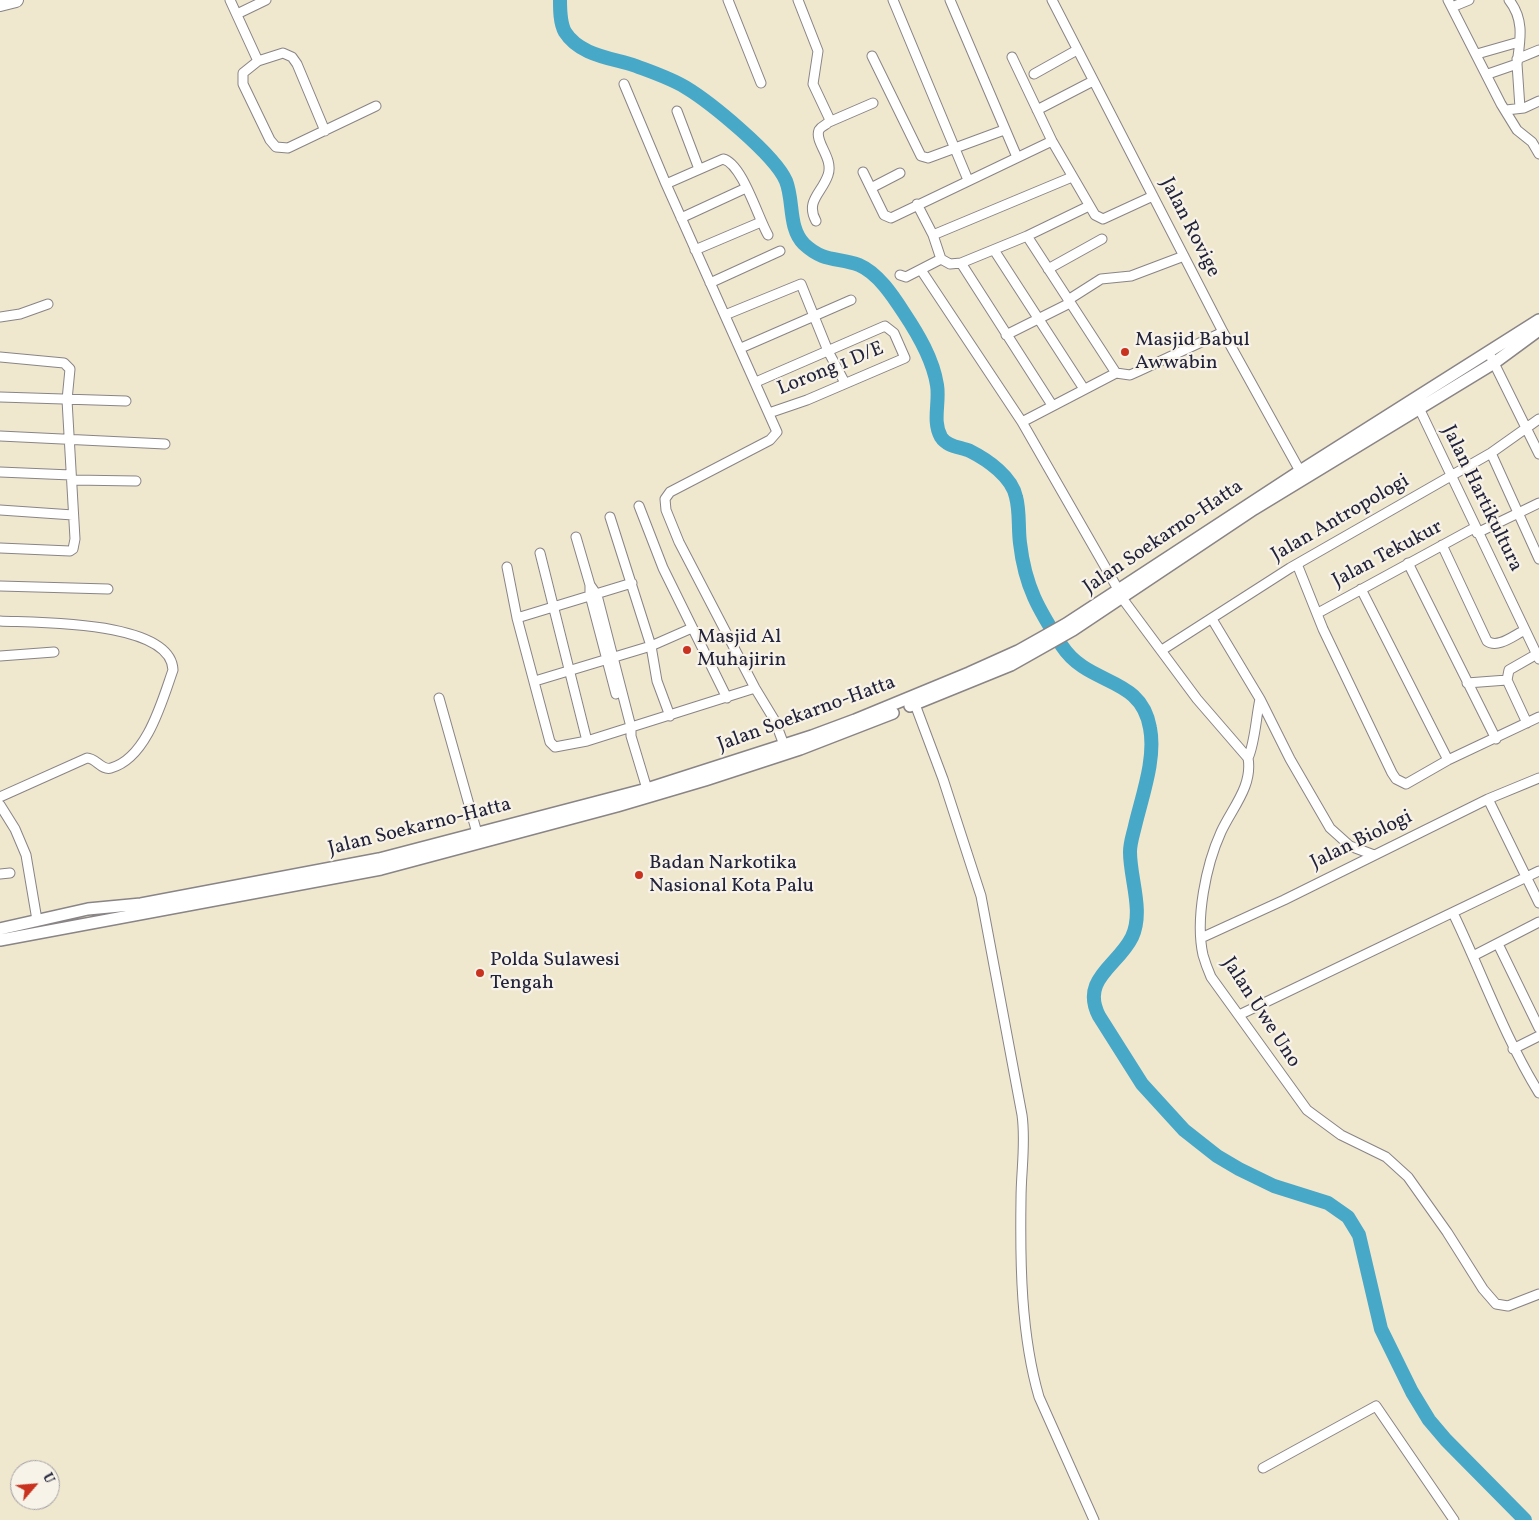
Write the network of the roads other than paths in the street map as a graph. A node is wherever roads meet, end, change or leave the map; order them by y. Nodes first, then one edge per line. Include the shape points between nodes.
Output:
1 (16, 0) edge
2 (230, 0) edge
3 (266, 0) edge
4 (728, 0) edge
5 (798, 0) edge
6 (892, 0) edge
7 (950, 0) edge
8 (1052, 0) edge
9 (1469, 0) edge
10 (1509, 0) edge
11 (1450, 3) edge
12 (0, 4) edge
13 (237, 14) junction
14 (1519, 42) junction
15 (1077, 50) junction
16 (1539, 50) edge
17 (1477, 54) junction
18 (872, 56) dead end
19 (1012, 57) dead end
20 (258, 61) junction
21 (1517, 62) junction
22 (1034, 74) dead end
23 (1488, 74) junction
24 (1093, 82) junction
25 (761, 83) dead end
26 (624, 84) dead end
27 (1539, 101) edge
28 (873, 103) dead end
29 (376, 106) dead end
30 (1520, 108) junction
31 (1037, 110) junction
32 (1506, 110) junction
33 (677, 111) dead end
34 (830, 122) junction
35 (1004, 130) junction
36 (326, 131) junction
37 (1052, 141) junction
38 (1535, 141) edge
39 (955, 148) junction
40 (1539, 154) edge
41 (1017, 157) junction
42 (699, 169) junction
43 (863, 172) dead end
44 (900, 173) dead end
45 (1072, 177) junction
46 (968, 180) junction
47 (666, 184) junction
48 (746, 188) junction
49 (871, 188) junction
50 (1153, 196) junction
51 (917, 204) junction
52 (1088, 206) junction
53 (681, 218) junction
54 (816, 221) dead end
55 (761, 222) junction
56 (768, 235) dead end
57 (933, 235) junction
58 (1027, 236) junction
59 (1102, 239) dead end
60 (695, 250) junction
61 (994, 250) junction
62 (780, 251) dead end
63 (1184, 256) junction
64 (941, 259) junction
65 (961, 263) junction
66 (1048, 269) junction
67 (920, 270) junction
68 (900, 275) dead end
69 (710, 283) junction
70 (851, 300) dead end
71 (1069, 302) junction
72 (48, 304) dead end
73 (724, 315) junction
74 (813, 316) junction
75 (0, 317) edge
76 (1038, 318) junction
77 (1539, 320) edge
78 (1539, 330) edge
79 (1223, 332) junction
80 (1006, 335) junction
81 (741, 348) junction
82 (828, 351) junction
83 (0, 357) edge
84 (1492, 358) junction
85 (1116, 373) junction
86 (756, 382) junction
87 (845, 384) junction
88 (1084, 389) junction
89 (0, 397) edge
90 (67, 400) junction
91 (126, 401) dead end
92 (1052, 405) junction
93 (1419, 408) junction
94 (769, 414) junction
95 (1539, 419) edge
96 (1022, 422) junction
97 (1527, 429) junction
98 (0, 436) edge
99 (69, 440) junction
100 (165, 444) dead end
101 (1341, 450) junction
102 (1491, 453) junction
103 (1539, 454) edge
104 (1300, 471) junction
105 (0, 472) edge
106 (1450, 476) junction
107 (72, 477) junction
108 (136, 481) dead end
109 (1539, 503) edge
110 (639, 506) dead end
111 (0, 510) edge
112 (1518, 513) junction
113 (73, 514) junction
114 (610, 517) dead end
115 (1476, 531) junction
116 (576, 537) dead end
117 (1442, 545) junction
118 (0, 548) edge
119 (540, 553) dead end
120 (1539, 559) edge
121 (1408, 563) junction
122 (1297, 564) junction
123 (506, 568) dead end
124 (632, 583) junction
125 (0, 586) edge
126 (1361, 588) junction
127 (108, 589) dead end
128 (592, 592) junction
129 (1121, 595) junction
130 (555, 606) junction
131 (1318, 613) junction
132 (517, 618) junction
133 (1212, 619) junction
134 (0, 621) edge
135 (692, 628) junction
136 (1525, 630) junction
137 (651, 646) junction
138 (1162, 650) junction
139 (54, 652) dead end
140 (0, 656) edge
141 (1538, 656) edge
142 (610, 659) junction
143 (571, 671) junction
144 (1507, 680) junction
145 (535, 681) junction
146 (1467, 683) junction
147 (755, 688) junction
148 (439, 698) dead end
149 (728, 698) junction
150 (1260, 699) junction
151 (914, 700) junction
152 (670, 716) junction
153 (1539, 717) edge
154 (1527, 723) junction
155 (629, 731) junction
156 (1496, 739) junction
157 (587, 741) junction
158 (784, 745) junction
159 (1248, 758) junction
160 (1448, 760) junction
161 (692, 779) junction
162 (1538, 780) edge
163 (647, 789) junction
164 (0, 797) edge
165 (1488, 799) junction
166 (0, 805) edge
167 (506, 831) junction
168 (477, 833) junction
169 (1374, 855) junction
170 (1539, 871) edge
171 (10, 872) dead end
172 (0, 874) edge
173 (1526, 877) junction
174 (238, 891) junction
175 (1539, 903) edge
176 (1453, 913) junction
177 (37, 920) junction
178 (1539, 922) edge
179 (0, 930) edge
180 (1201, 938) junction
181 (0, 940) edge
182 (1498, 944) junction
183 (1473, 956) junction
184 (1239, 1016) junction
185 (1539, 1028) edge
186 (1539, 1036) edge
187 (1513, 1049) junction
188 (1536, 1081) edge
189 (1539, 1093) edge
190 (1539, 1294) edge
191 (1264, 1468) dead end
192 (1094, 1520) edge
193 (1454, 1520) edge

1 - 12 highway
2 - 13 street
3 - 13 street
4 - 25 street
5 - 34 street via 818,51 813,84
6 - 39 street
7 - 35 street
8 - 15 street, Jalan Rovige
9 - 11 street
10 - 14 street via 1519,17
11 - 17 street
13 - 20 street
14 - 17 street
14 - 21 street
15 - 22 street
15 - 24 street, Jalan Rovige
16 - 21 street
17 - 23 street
18 - 39 street via 921,156 928,158
19 - 31 street
20 - 36 street via 283,53 292,57
20 - 36 street via 243,73 244,84 272,144 281,149 288,148
21 - 23 street
21 - 30 street
23 - 32 street
24 - 31 street
24 - 50 street, Jalan Rovige
26 - 47 street
27 - 30 street
28 - 34 street
29 - 36 street
30 - 32 street
31 - 37 street
32 - 38 street via 1517,130
33 - 42 street
34 - 54 street via 818,136 830,166 813,200 812,214
35 - 39 street
35 - 41 street
37 - 41 street
37 - 45 street
38 - 40 street
39 - 46 street
41 - 46 street
42 - 47 street
42 - 48 street via 726,159 734,164
43 - 49 street
44 - 49 street
45 - 52 street
45 - 57 street
46 - 51 street
47 - 53 street
48 - 53 street
48 - 55 street
49 - 51 street via 887,218
50 - 52 street via 1103,218
50 - 63 street, Jalan Rovige
51 - 57 street
52 - 58 street
53 - 60 street
55 - 56 street
55 - 60 street
57 - 64 street
58 - 61 street
58 - 66 street
59 - 66 street
60 - 69 street
61 - 65 street
61 - 76 street
62 - 69 street
63 - 71 street via 1131,276 1101,279
63 - 79 street, Jalan Rovige
64 - 65 street via 950,264
64 - 67 street
65 - 80 street
66 - 71 street
67 - 68 street via 906,277
67 - 96 street
69 - 73 street
70 - 74 street
71 - 76 street
71 - 85 street
72 - 75 street
73 - 74 street via 800,284
73 - 81 street
74 - 81 street
74 - 82 street
76 - 80 street
76 - 88 street
77 - 84 main road, Jalan Soekarno-Hatta
78 - 84 main road, Jalan Soekarno-Hatta
79 - 85 street via 1130,375
79 - 104 street, Jalan Rovige
80 - 92 street
81 - 86 street
82 - 86 street
82 - 87 street
82 - 87 street, Lorong 1 D/E via 885,326 894,333 906,358
83 - 90 street via 66,364 70,375
84 - 93 main road, Jalan Soekarno-Hatta
84 - 97 street
84 - 101 main road, Jalan Soekarno-Hatta
85 - 88 street
86 - 94 street
87 - 94 street, Lorong 1 D/E
88 - 92 street
89 - 90 street
90 - 91 street
90 - 99 street
92 - 96 street
93 - 101 main road, Jalan Soekarno-Hatta
93 - 106 street, Jalan Hartikultura
94 - 147 street via 777,430 776,436 670,492 664,499 679,542
95 - 97 street, Jalan Antropologi
96 - 129 street
97 - 102 street, Jalan Antropologi
97 - 103 street
98 - 99 street
99 - 100 street
99 - 107 street
101 - 104 main road, Jalan Soekarno-Hatta
101 - 129 main road, Jalan Soekarno-Hatta
102 - 106 street, Jalan Antropologi
102 - 112 street
104 - 129 main road, Jalan Soekarno-Hatta
105 - 107 street
106 - 115 street, Jalan Hartikultura
106 - 122 street, Jalan Antropologi
107 - 108 street
107 - 113 street
109 - 112 street, Jalan Tekukur
110 - 135 street via 663,568
111 - 113 street
112 - 115 street, Jalan Tekukur
112 - 120 street
113 - 118 street via 73,549 70,552
114 - 124 street
115 - 117 street, Jalan Tekukur
115 - 136 street, Jalan Hartikultura
116 - 128 street
117 - 121 street, Jalan Tekukur
117 - 136 street via 1486,641 1497,644
119 - 130 street
121 - 126 street, Jalan Tekukur
121 - 146 street
122 - 131 street
122 - 133 street, Jalan Antropologi
123 - 132 street
124 - 128 street
124 - 137 street
125 - 127 street
126 - 131 street, Jalan Tekukur
126 - 160 street
128 - 130 street
128 - 142 street
129 - 138 street
129 - 151 main road, Jalan Soekarno-Hatta via 981,678
130 - 132 street
130 - 143 street
131 - 160 street via 1396,779 1406,784
132 - 145 street
133 - 138 street, Jalan Antropologi
133 - 150 street
134 - 164 street via 109,629 145,638 167,653 174,670 158,714 136,752 111,768 87,758
135 - 137 street
135 - 149 street
136 - 141 street, Jalan Hartikultura
137 - 142 street
137 - 152 street via 657,681
138 - 159 street via 1197,699
139 - 140 street
141 - 144 street via 1510,670
142 - 143 street
142 - 155 street
143 - 145 street
143 - 157 street
144 - 146 street
144 - 154 street
145 - 157 street via 553,746
146 - 156 street
147 - 149 street
147 - 158 street
148 - 168 street
149 - 152 street
150 - 159 street, Jalan Uwe Uno via 1253,748
150 - 169 street via 1330,828 1350,846
151 - 158 main road, Jalan Soekarno-Hatta
151 - 161 main road, Jalan Soekarno-Hatta via 808,746
151 - 192 street via 981,896 1022,1115 1021,1235 1027,1337 1033,1377
152 - 155 street
153 - 154 street
154 - 156 street
155 - 157 street
155 - 163 street
156 - 160 street
158 - 161 main road, Jalan Soekarno-Hatta
159 - 180 street, Jalan Uwe Uno via 1250,768 1246,788 1213,852 1201,917
161 - 163 main road, Jalan Soekarno-Hatta
161 - 167 main road, Jalan Soekarno-Hatta
162 - 165 street, Jalan Biologi
163 - 167 main road, Jalan Soekarno-Hatta
165 - 169 street, Jalan Biologi
165 - 173 street
166 - 177 street via 26,855
167 - 168 main road, Jalan Soekarno-Hatta
167 - 174 main road, Jalan Soekarno-Hatta via 380,869
168 - 174 main road, Jalan Soekarno-Hatta
169 - 180 street, Jalan Biologi
170 - 173 street
171 - 172 street
173 - 175 street
173 - 176 street
174 - 177 main road, Jalan Soekarno-Hatta via 88,909
174 - 181 main road, Jalan Soekarno-Hatta
176 - 183 street
176 - 184 street
177 - 179 main road, Jalan Soekarno-Hatta
178 - 182 street
180 - 184 street, Jalan Uwe Uno via 1203,956 1211,977
182 - 183 street
182 - 185 street
183 - 187 street
184 - 190 street, Jalan Uwe Uno via 1307,1110 1341,1136 1386,1158 1408,1177 1496,1304 1508,1306
186 - 187 street
187 - 188 street
188 - 189 street
191 - 193 street via 1376,1406

